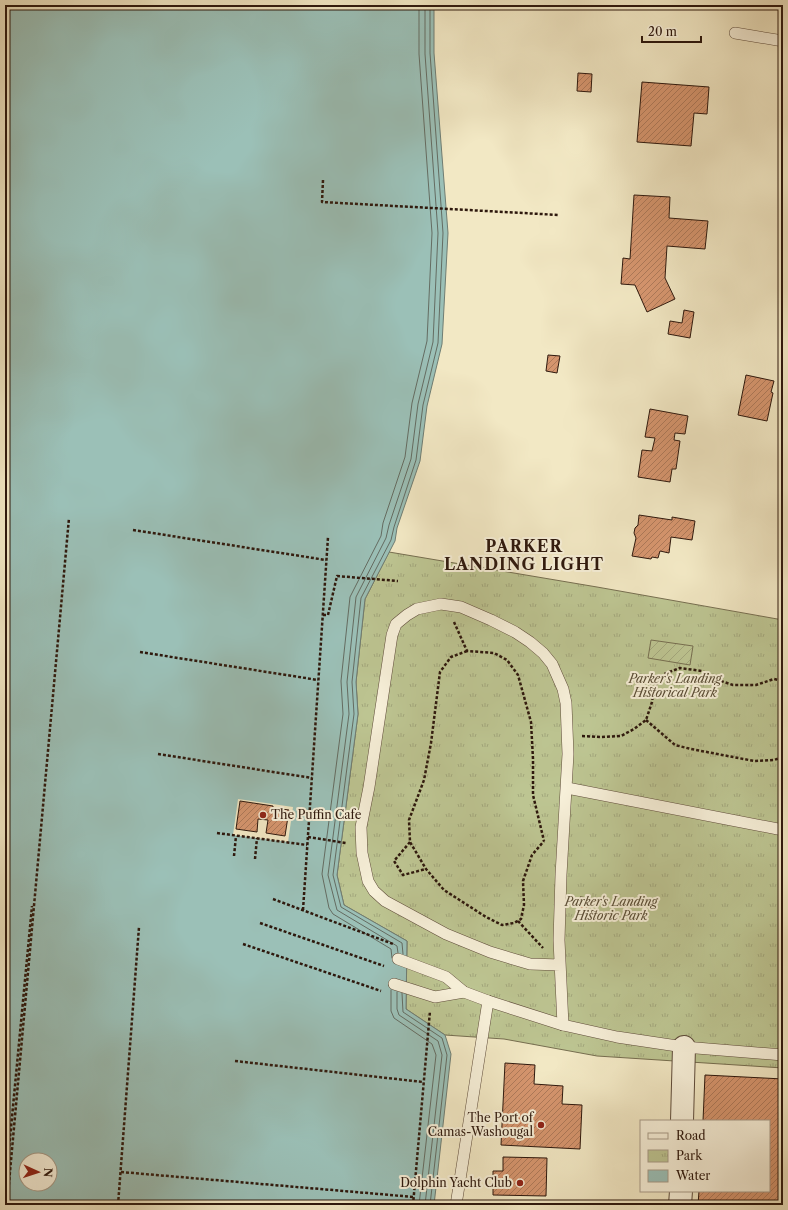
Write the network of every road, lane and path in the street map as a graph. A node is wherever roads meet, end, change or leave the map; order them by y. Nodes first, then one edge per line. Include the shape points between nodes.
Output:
1 (734, 32) dead end
2 (783, 41) edge
3 (323, 180) dead end
4 (559, 214) dead end
5 (69, 518) dead end
6 (68, 526) junction
7 (133, 530) dead end
8 (328, 537) dead end
9 (326, 560) junction
10 (398, 581) dead end
11 (451, 606) junction
12 (323, 615) junction
13 (467, 651) junction
14 (140, 652) dead end
15 (318, 680) junction
16 (783, 681) edge
17 (646, 720) junction
18 (567, 736) junction
19 (158, 754) dead end
20 (783, 757) edge
21 (312, 778) junction
22 (567, 788) junction
23 (783, 830) edge
24 (217, 833) dead end
25 (236, 836) junction
26 (308, 837) junction
27 (257, 838) junction
28 (544, 841) junction
29 (410, 842) junction
30 (346, 843) dead end
31 (562, 844) junction
32 (307, 845) junction
33 (234, 856) dead end
34 (255, 859) dead end
35 (426, 869) junction
36 (273, 900) dead end
37 (303, 910) junction
38 (518, 921) junction
39 (260, 923) dead end
40 (139, 927) dead end
41 (243, 944) dead end
42 (397, 945) dead end
43 (398, 958) dead end
44 (560, 965) junction
45 (392, 968) dead end
46 (394, 984) dead end
47 (464, 992) junction
48 (385, 993) dead end
49 (488, 1001) junction
50 (430, 1008) dead end
51 (564, 1025) junction
52 (684, 1046) junction
53 (783, 1055) edge
54 (235, 1061) dead end
55 (423, 1082) junction
56 (682, 1120) edge
57 (120, 1172) junction
58 (5, 1192) edge
59 (681, 1192) edge
60 (414, 1197) junction
61 (7, 1205) edge
62 (118, 1205) edge
63 (413, 1205) edge
64 (456, 1205) edge
65 (680, 1205) edge

1 - 2 lane
3 - 4 path via 322,202
5 - 6 path
6 - 58 path
6 - 61 path
7 - 9 path
8 - 9 path
9 - 12 path
10 - 12 path via 337,576 328,615
11 - 13 path via 451,616
11 - 18 lane via 461,607 515,632 543,653 552,664 563,689
11 - 44 lane via 441,604 417,609 396,624 392,635 361,827 362,853 368,881 385,901 446,934 490,952 530,964
12 - 15 path
13 - 28 path via 494,653 508,660 518,675 532,722 533,795
13 - 29 path via 450,658 440,672 424,780 409,820
14 - 15 path
15 - 21 path
16 - 17 path via 774,679 756,685 734,685 702,671 680,668 664,674 654,688
17 - 18 path via 621,736
17 - 20 path via 675,745 754,761
18 - 22 lane
19 - 21 path
21 - 26 path
22 - 23 lane
22 - 31 lane
24 - 25 path
25 - 27 path
25 - 33 path
26 - 30 path
26 - 32 path
27 - 32 path
27 - 34 path
28 - 31 path
28 - 38 path via 532,855 523,881 524,905 521,919
29 - 35 path
29 - 35 path via 394,861 403,875
31 - 44 lane
32 - 37 path
35 - 38 path via 444,890 486,917 502,925
36 - 37 path
37 - 42 path
38 - 44 path
39 - 45 path
40 - 57 path
41 - 48 path
43 - 47 lane via 446,977
44 - 51 lane
46 - 47 lane via 435,997
47 - 49 lane
49 - 51 lane
49 - 64 lane
50 - 55 path
51 - 52 lane via 617,1037
52 - 53 lane
52 - 56 street
54 - 55 path
55 - 60 path
57 - 60 path
57 - 62 path
59 - 65 street
60 - 63 path

